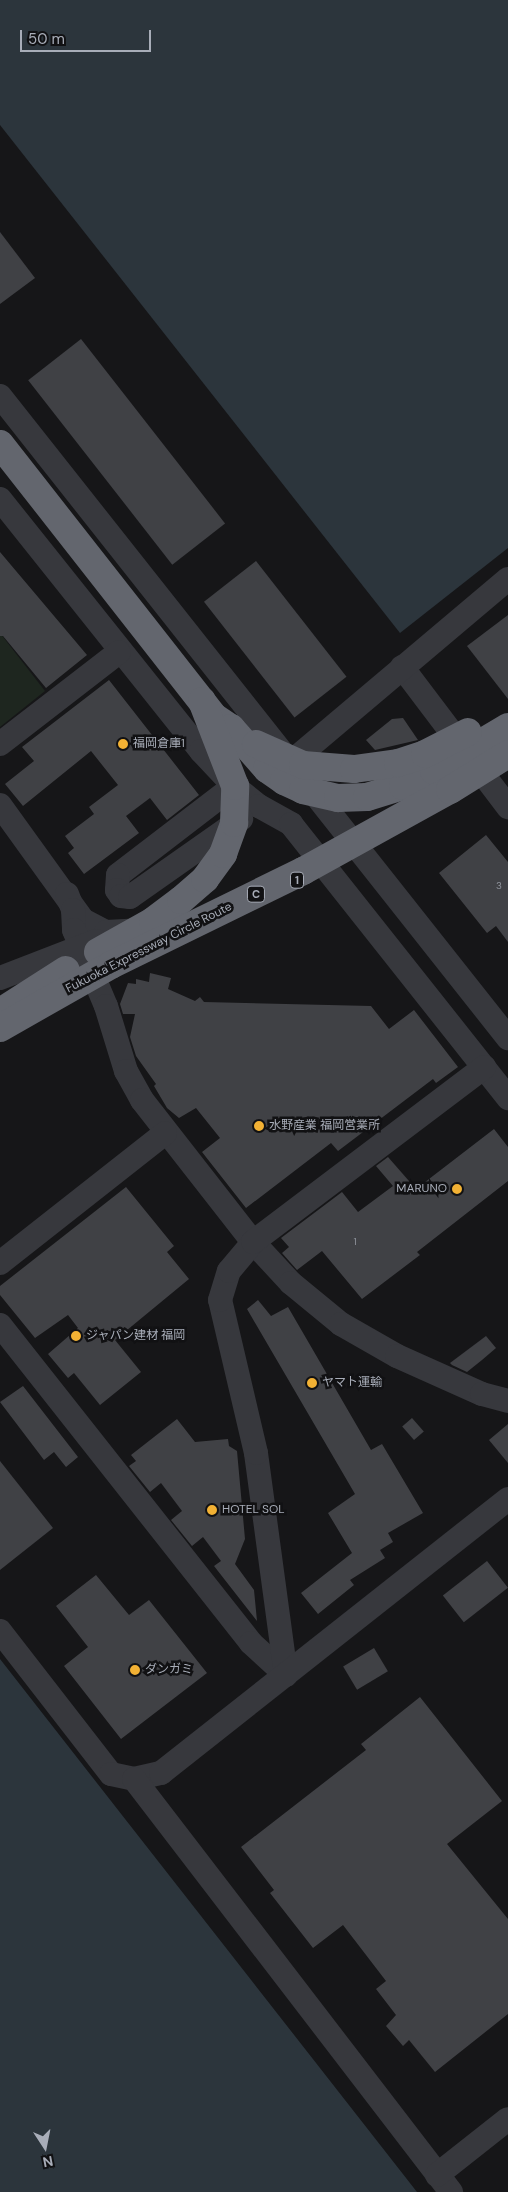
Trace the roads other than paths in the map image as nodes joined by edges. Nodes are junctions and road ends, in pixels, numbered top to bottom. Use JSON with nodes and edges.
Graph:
{"nodes":[{"id":1,"x":0,"y":396,"type":"edge"},
{"id":2,"x":0,"y":443,"type":"edge"},
{"id":3,"x":0,"y":499,"type":"edge"},
{"id":4,"x":508,"y":579,"type":"edge"},
{"id":5,"x":119,"y":652,"type":"junction"},
{"id":6,"x":402,"y":667,"type":"junction"},
{"id":7,"x":208,"y":709,"type":"junction"},
{"id":8,"x":508,"y":709,"type":"edge"},
{"id":9,"x":508,"y":727,"type":"edge"},
{"id":10,"x":0,"y":744,"type":"edge"},
{"id":11,"x":508,"y":754,"type":"edge"},
{"id":12,"x":508,"y":762,"type":"edge"},
{"id":13,"x":290,"y":763,"type":"junction"},
{"id":14,"x":508,"y":766,"type":"edge"},
{"id":15,"x":488,"y":781,"type":"junction"},
{"id":16,"x":234,"y":786,"type":"junction"},
{"id":17,"x":0,"y":805,"type":"edge"},
{"id":18,"x":259,"y":806,"type":"junction"},
{"id":19,"x":508,"y":807,"type":"edge"},
{"id":20,"x":353,"y":844,"type":"junction"},
{"id":21,"x":316,"y":858,"type":"junction"},
{"id":22,"x":67,"y":894,"type":"junction"},
{"id":23,"x":142,"y":930,"type":"junction"},
{"id":24,"x":80,"y":945,"type":"junction"},
{"id":25,"x":0,"y":978,"type":"edge"},
{"id":26,"x":0,"y":1028,"type":"edge"},
{"id":27,"x":0,"y":1035,"type":"edge"},
{"id":28,"x":508,"y":1038,"type":"edge"},
{"id":29,"x":484,"y":1067,"type":"junction"},
{"id":30,"x":508,"y":1098,"type":"edge"},
{"id":31,"x":165,"y":1132,"type":"junction"},
{"id":32,"x":253,"y":1242,"type":"junction"},
{"id":33,"x":0,"y":1263,"type":"edge"},
{"id":34,"x":0,"y":1324,"type":"edge"},
{"id":35,"x":508,"y":1401,"type":"edge"},
{"id":36,"x":508,"y":1498,"type":"edge"},
{"id":37,"x":0,"y":1630,"type":"edge"},
{"id":38,"x":286,"y":1675,"type":"junction"},
{"id":39,"x":134,"y":1779,"type":"junction"},
{"id":40,"x":508,"y":2119,"type":"edge"},
{"id":41,"x":444,"y":2184,"type":"edge"}],
"edges":[{"from":1,"to":13,"type":"street"},
{"from":2,"to":7,"type":"highway"},
{"from":3,"to":5,"type":"street"},
{"from":4,"to":6,"type":"street"},
{"from":5,"to":10,"type":"street"},
{"from":5,"to":16,"type":"street"},
{"from":6,"to":13,"type":"street"},
{"from":6,"to":15,"type":"street"},
{"from":7,"to":7,"type":"highway","bridge":true},
{"from":7,"to":8,"type":"highway","bridge":true},
{"from":7,"to":9,"type":"highway","bridge":true},
{"from":11,"to":26,"type":"highway","name":"Fukuoka Expressway Circle Route","number":"C","bridge":true},
{"from":12,"to":27,"type":"highway","name":"Fukuoka Expressway Circle Route","number":"1"},
{"from":13,"to":20,"type":"street"},
{"from":14,"to":15,"type":"street"},
{"from":15,"to":19,"type":"street"},
{"from":15,"to":20,"type":"street"},
{"from":16,"to":18,"type":"street"},
{"from":16,"to":18,"type":"street"},
{"from":17,"to":22,"type":"street"},
{"from":18,"to":21,"type":"street"},
{"from":20,"to":21,"type":"street"},
{"from":20,"to":28,"type":"street"},
{"from":21,"to":23,"type":"street"},
{"from":21,"to":29,"type":"street"},
{"from":22,"to":23,"type":"street"},
{"from":22,"to":24,"type":"street"},
{"from":23,"to":24,"type":"street"},
{"from":24,"to":25,"type":"street"},
{"from":24,"to":31,"type":"street"},
{"from":29,"to":30,"type":"street"},
{"from":29,"to":32,"type":"street"},
{"from":31,"to":32,"type":"street"},
{"from":31,"to":33,"type":"street"},
{"from":32,"to":35,"type":"street"},
{"from":32,"to":38,"type":"street"},
{"from":34,"to":38,"type":"street"},
{"from":36,"to":38,"type":"street"},
{"from":37,"to":39,"type":"street"},
{"from":38,"to":39,"type":"street"},
{"from":39,"to":41,"type":"street"},
{"from":40,"to":41,"type":"street"}]}
